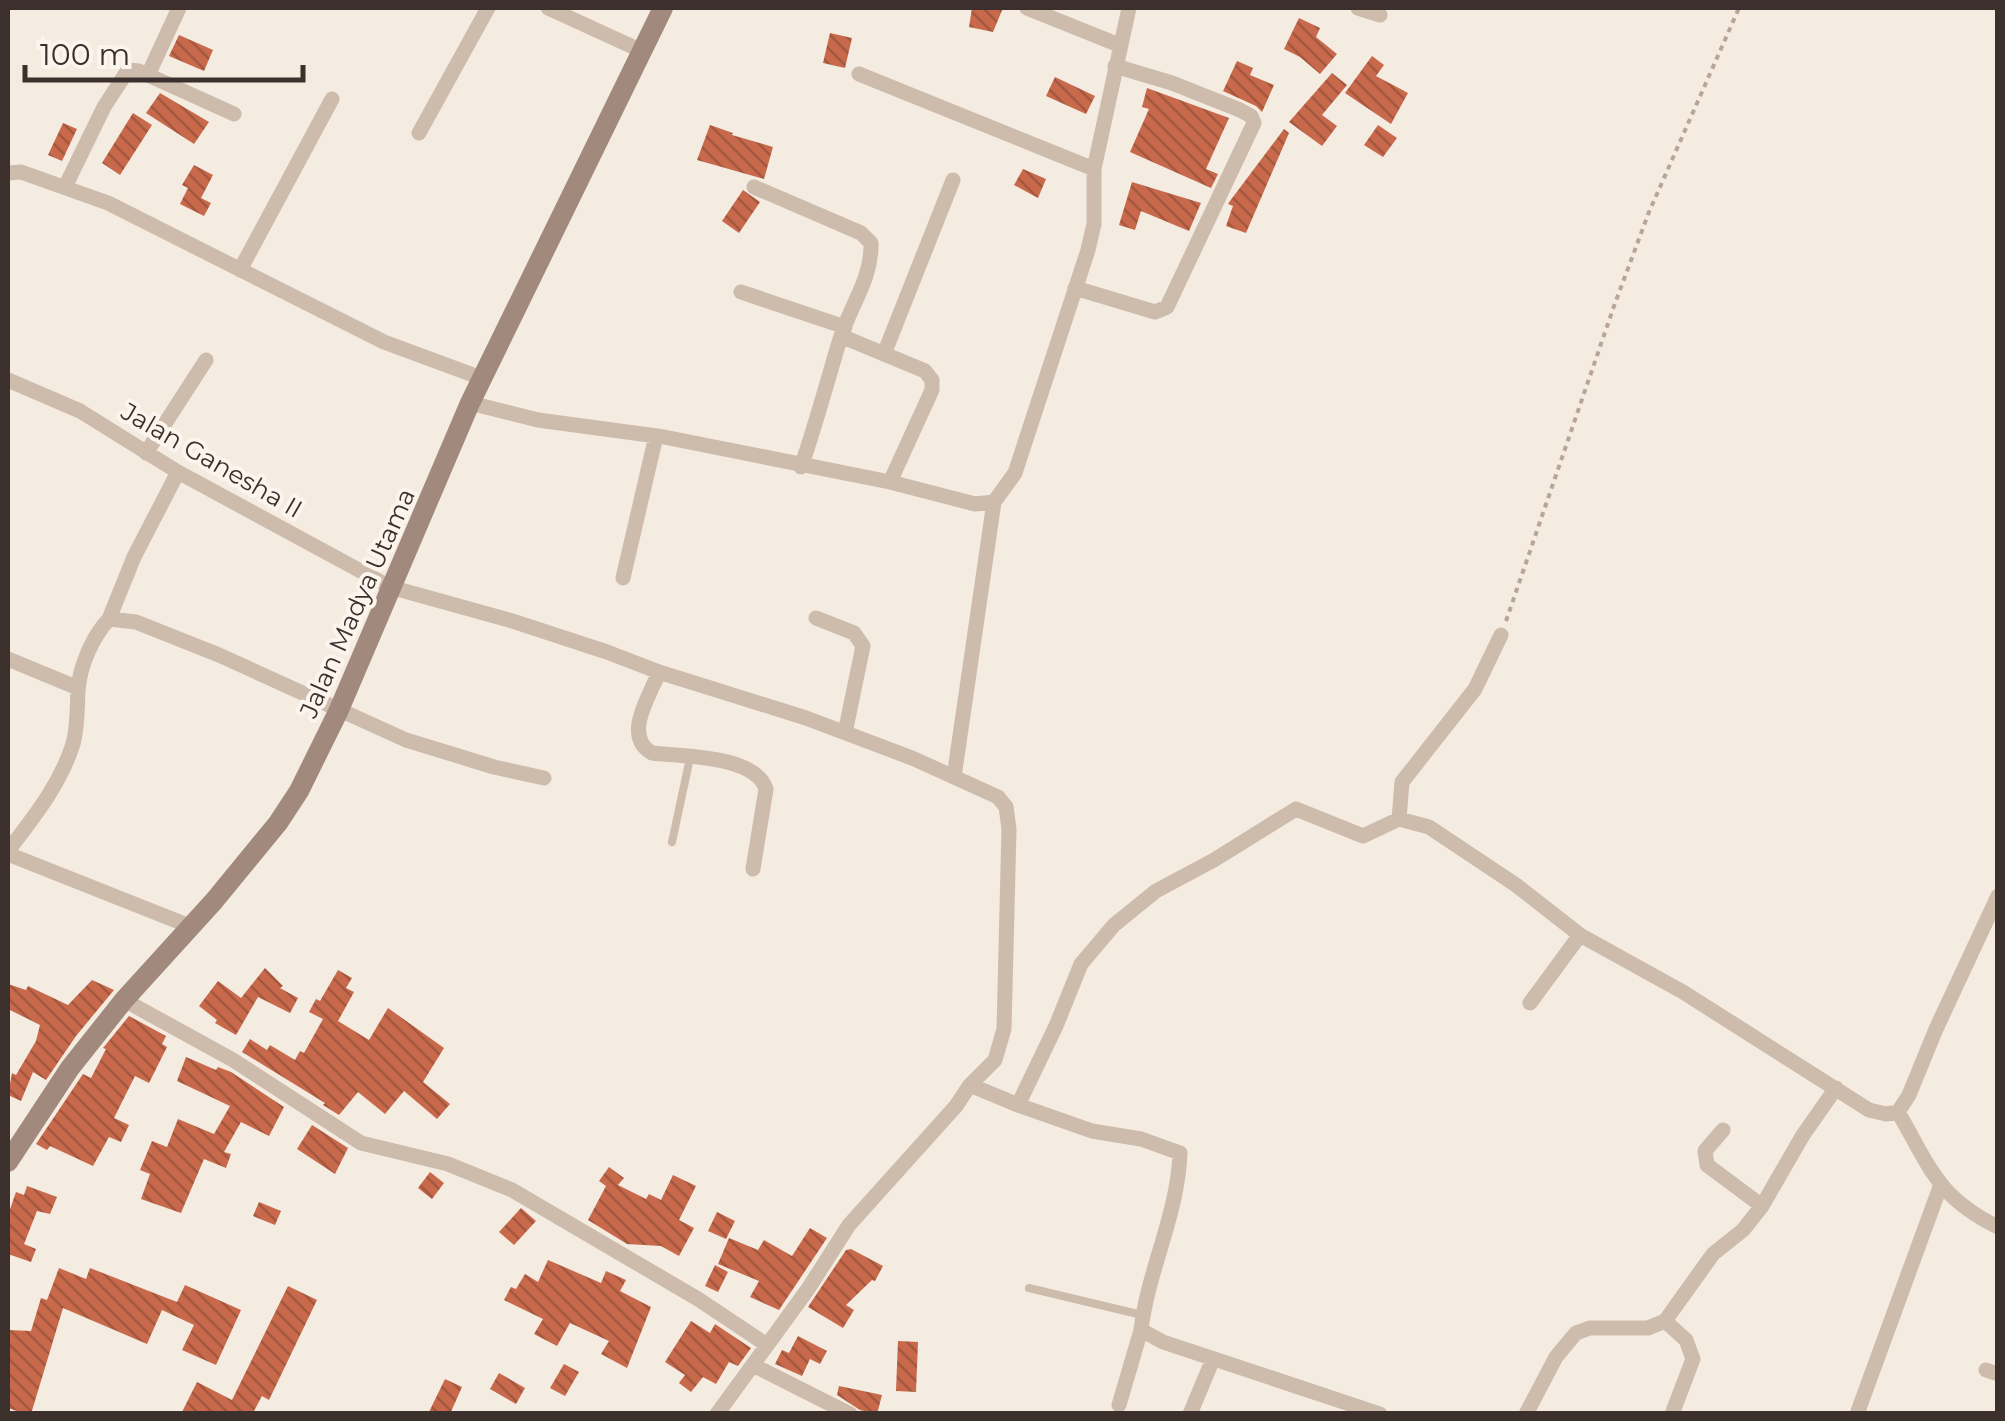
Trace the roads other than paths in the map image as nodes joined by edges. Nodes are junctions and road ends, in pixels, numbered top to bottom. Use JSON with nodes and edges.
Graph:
{"nodes":[{"id":1,"x":180,"y":8,"type":"edge"},
{"id":2,"x":488,"y":8,"type":"edge"},
{"id":3,"x":548,"y":8,"type":"edge"},
{"id":4,"x":664,"y":8,"type":"edge"},
{"id":5,"x":1028,"y":8,"type":"edge"},
{"id":6,"x":1129,"y":8,"type":"edge"},
{"id":7,"x":1358,"y":8,"type":"edge"},
{"id":8,"x":1380,"y":15,"type":"dead end"},
{"id":9,"x":1119,"y":45,"type":"junction"},
{"id":10,"x":642,"y":51,"type":"junction"},
{"id":11,"x":1115,"y":66,"type":"junction"},
{"id":12,"x":859,"y":74,"type":"dead end"},
{"id":13,"x":148,"y":76,"type":"junction"},
{"id":14,"x":332,"y":99,"type":"dead end"},
{"id":15,"x":234,"y":114,"type":"dead end"},
{"id":16,"x":419,"y":133,"type":"dead end"},
{"id":17,"x":1094,"y":169,"type":"junction"},
{"id":18,"x":8,"y":173,"type":"edge"},
{"id":19,"x":953,"y":180,"type":"dead end"},
{"id":20,"x":754,"y":186,"type":"dead end"},
{"id":21,"x":65,"y":187,"type":"junction"},
{"id":22,"x":240,"y":270,"type":"junction"},
{"id":23,"x":1075,"y":288,"type":"junction"},
{"id":24,"x":741,"y":292,"type":"dead end"},
{"id":25,"x":843,"y":331,"type":"junction"},
{"id":26,"x":884,"y":354,"type":"junction"},
{"id":27,"x":206,"y":360,"type":"dead end"},
{"id":28,"x":484,"y":379,"type":"junction"},
{"id":29,"x":8,"y":380,"type":"edge"},
{"id":30,"x":470,"y":403,"type":"junction"},
{"id":31,"x":656,"y":436,"type":"junction"},
{"id":32,"x":146,"y":452,"type":"junction"},
{"id":33,"x":801,"y":466,"type":"junction"},
{"id":34,"x":178,"y":472,"type":"junction"},
{"id":35,"x":890,"y":482,"type":"junction"},
{"id":36,"x":994,"y":502,"type":"junction"},
{"id":37,"x":624,"y":578,"type":"dead end"},
{"id":38,"x":390,"y":587,"type":"junction"},
{"id":39,"x":816,"y":618,"type":"dead end"},
{"id":40,"x":109,"y":619,"type":"junction"},
{"id":41,"x":1502,"y":635,"type":"road end"},
{"id":42,"x":8,"y":659,"type":"edge"},
{"id":43,"x":659,"y":672,"type":"junction"},
{"id":44,"x":78,"y":688,"type":"junction"},
{"id":45,"x":338,"y":712,"type":"junction"},
{"id":46,"x":845,"y":733,"type":"junction"},
{"id":47,"x":690,"y":758,"type":"junction"},
{"id":48,"x":954,"y":777,"type":"junction"},
{"id":49,"x":544,"y":778,"type":"dead end"},
{"id":50,"x":1399,"y":819,"type":"junction"},
{"id":51,"x":672,"y":842,"type":"dead end"},
{"id":52,"x":8,"y":853,"type":"edge"},
{"id":53,"x":753,"y":869,"type":"dead end"},
{"id":54,"x":1998,"y":896,"type":"edge"},
{"id":55,"x":192,"y":927,"type":"junction"},
{"id":56,"x":1580,"y":934,"type":"junction"},
{"id":57,"x":124,"y":1000,"type":"junction"},
{"id":58,"x":1530,"y":1002,"type":"dead end"},
{"id":59,"x":973,"y":1087,"type":"junction"},
{"id":60,"x":1836,"y":1088,"type":"junction"},
{"id":61,"x":1018,"y":1105,"type":"junction"},
{"id":62,"x":1898,"y":1112,"type":"junction"},
{"id":63,"x":1723,"y":1130,"type":"dead end"},
{"id":64,"x":14,"y":1137,"type":"edge"},
{"id":65,"x":8,"y":1162,"type":"edge"},
{"id":66,"x":1940,"y":1187,"type":"junction"},
{"id":67,"x":1762,"y":1206,"type":"junction"},
{"id":68,"x":1998,"y":1228,"type":"edge"},
{"id":69,"x":1029,"y":1288,"type":"dead end"},
{"id":70,"x":1665,"y":1321,"type":"junction"},
{"id":71,"x":1141,"y":1322,"type":"junction"},
{"id":72,"x":767,"y":1345,"type":"junction"},
{"id":73,"x":1213,"y":1359,"type":"junction"},
{"id":74,"x":752,"y":1365,"type":"junction"},
{"id":75,"x":1119,"y":1405,"type":"dead end"},
{"id":76,"x":718,"y":1414,"type":"edge"},
{"id":77,"x":850,"y":1414,"type":"edge"},
{"id":78,"x":1190,"y":1414,"type":"edge"},
{"id":79,"x":1380,"y":1414,"type":"edge"},
{"id":80,"x":1526,"y":1414,"type":"edge"},
{"id":81,"x":1672,"y":1414,"type":"edge"},
{"id":82,"x":1857,"y":1414,"type":"edge"}],
"edges":[{"from":1,"to":13,"type":"street"},
{"from":2,"to":16,"type":"street"},
{"from":3,"to":10,"type":"street"},
{"from":4,"to":10,"type":"street","name":"Jalan Madya Utama"},
{"from":5,"to":9,"type":"street"},
{"from":6,"to":9,"type":"street"},
{"from":7,"to":8,"type":"street"},
{"from":9,"to":11,"type":"street"},
{"from":10,"to":28,"type":"street","name":"Jalan Madya Utama"},
{"from":11,"to":17,"type":"street"},
{"from":11,"to":23,"type":"street"},
{"from":12,"to":17,"type":"street"},
{"from":13,"to":15,"type":"street"},
{"from":13,"to":21,"type":"street"},
{"from":14,"to":22,"type":"street"},
{"from":17,"to":23,"type":"street"},
{"from":18,"to":21,"type":"street"},
{"from":19,"to":26,"type":"street"},
{"from":20,"to":25,"type":"street"},
{"from":21,"to":22,"type":"street"},
{"from":22,"to":28,"type":"street"},
{"from":23,"to":36,"type":"street"},
{"from":24,"to":25,"type":"street"},
{"from":25,"to":26,"type":"street"},
{"from":25,"to":33,"type":"street"},
{"from":26,"to":35,"type":"street"},
{"from":27,"to":32,"type":"street"},
{"from":28,"to":30,"type":"street","name":"Jalan Madya Utama"},
{"from":29,"to":32,"type":"street","name":"Jalan Ganesha II"},
{"from":30,"to":31,"type":"street"},
{"from":30,"to":38,"type":"street","name":"Jalan Madya Utama"},
{"from":31,"to":33,"type":"street"},
{"from":31,"to":37,"type":"street"},
{"from":32,"to":34,"type":"street","name":"Jalan Ganesha II"},
{"from":33,"to":35,"type":"street"},
{"from":34,"to":38,"type":"street","name":"Jalan Ganesha II"},
{"from":34,"to":40,"type":"street"},
{"from":35,"to":36,"type":"street"},
{"from":36,"to":48,"type":"street"},
{"from":38,"to":43,"type":"street","name":"Jalan Ganesha II"},
{"from":38,"to":45,"type":"street","name":"Jalan Madya Utama"},
{"from":39,"to":46,"type":"street"},
{"from":40,"to":44,"type":"street"},
{"from":40,"to":45,"type":"street"},
{"from":41,"to":50,"type":"street"},
{"from":42,"to":44,"type":"street"},
{"from":43,"to":46,"type":"street","name":"Jalan Ganesha II"},
{"from":43,"to":47,"type":"street"},
{"from":44,"to":52,"type":"street"},
{"from":45,"to":49,"type":"street"},
{"from":45,"to":55,"type":"street","name":"Jalan Madya Utama"},
{"from":46,"to":48,"type":"street","name":"Jalan Ganesha II"},
{"from":47,"to":51,"type":"lane"},
{"from":47,"to":53,"type":"street"},
{"from":48,"to":59,"type":"street","name":"Jalan Ganesha II"},
{"from":50,"to":56,"type":"street"},
{"from":50,"to":61,"type":"street"},
{"from":52,"to":55,"type":"street"},
{"from":54,"to":62,"type":"street"},
{"from":55,"to":57,"type":"street","name":"Jalan Madya Utama"},
{"from":56,"to":58,"type":"street"},
{"from":56,"to":60,"type":"street"},
{"from":57,"to":64,"type":"street","name":"Jalan Madya Utama"},
{"from":57,"to":72,"type":"street"},
{"from":59,"to":61,"type":"street"},
{"from":59,"to":72,"type":"street"},
{"from":60,"to":62,"type":"street"},
{"from":60,"to":67,"type":"street"},
{"from":61,"to":71,"type":"street"},
{"from":62,"to":66,"type":"street"},
{"from":63,"to":67,"type":"street"},
{"from":64,"to":65,"type":"street","name":"Jalan Madya Utama"},
{"from":66,"to":68,"type":"street"},
{"from":66,"to":82,"type":"street"},
{"from":67,"to":70,"type":"street"},
{"from":69,"to":71,"type":"lane"},
{"from":70,"to":80,"type":"street"},
{"from":70,"to":81,"type":"street"},
{"from":71,"to":73,"type":"street"},
{"from":71,"to":75,"type":"street"},
{"from":72,"to":74,"type":"street"},
{"from":73,"to":78,"type":"street"},
{"from":73,"to":79,"type":"street"},
{"from":74,"to":76,"type":"street"},
{"from":74,"to":77,"type":"street"}]}
